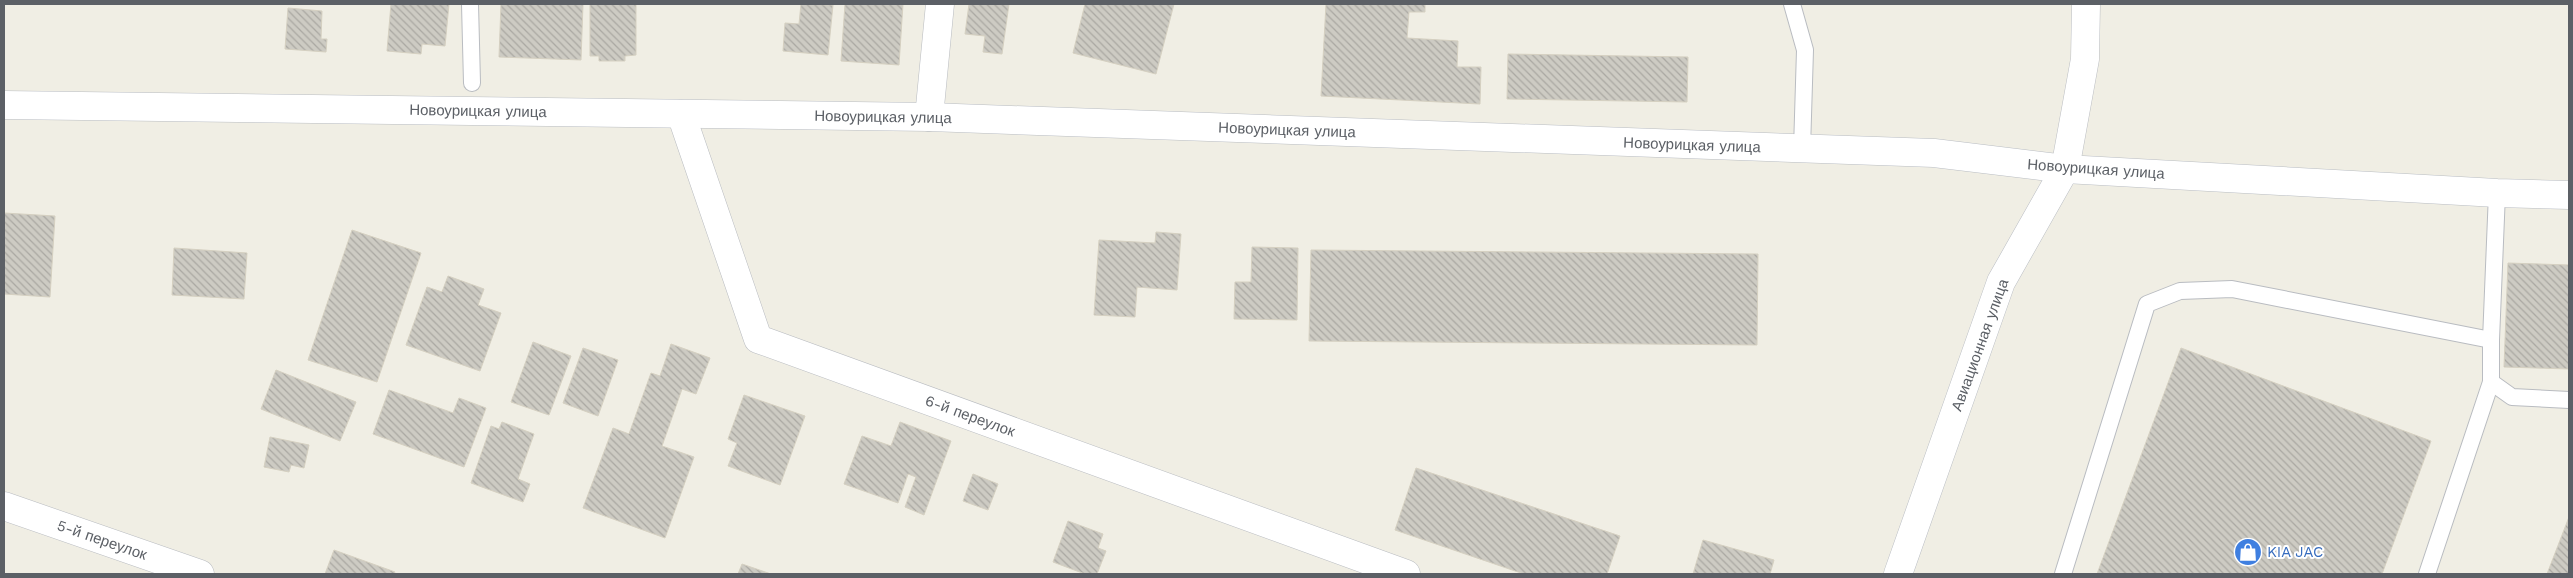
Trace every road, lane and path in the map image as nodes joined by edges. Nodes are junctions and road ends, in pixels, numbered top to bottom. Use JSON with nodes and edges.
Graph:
{"nodes":[{"id":1,"x":470,"y":4,"type":"edge"},
{"id":2,"x":940,"y":4,"type":"edge"},
{"id":3,"x":1792,"y":4,"type":"edge"},
{"id":4,"x":2086,"y":4,"type":"edge"},
{"id":5,"x":472,"y":83,"type":"dead end"},
{"id":6,"x":4,"y":105,"type":"edge"},
{"id":7,"x":682,"y":114,"type":"junction"},
{"id":8,"x":929,"y":117,"type":"junction"},
{"id":9,"x":1802,"y":149,"type":"junction"},
{"id":10,"x":2065,"y":169,"type":"junction"},
{"id":11,"x":2497,"y":193,"type":"junction"},
{"id":12,"x":2569,"y":195,"type":"edge"},
{"id":13,"x":2491,"y":340,"type":"junction"},
{"id":14,"x":2491,"y":382,"type":"junction"},
{"id":15,"x":2569,"y":400,"type":"edge"},
{"id":16,"x":4,"y":506,"type":"edge"},
{"id":17,"x":200,"y":574,"type":"edge"},
{"id":18,"x":1406,"y":574,"type":"edge"},
{"id":19,"x":1898,"y":574,"type":"edge"},
{"id":20,"x":2063,"y":574,"type":"edge"},
{"id":21,"x":2427,"y":574,"type":"edge"}],
"edges":[{"from":1,"to":5,"type":"lane"},
{"from":2,"to":8,"type":"street"},
{"from":3,"to":9,"type":"lane"},
{"from":4,"to":10,"type":"street","name":"Авиационная улица"},
{"from":6,"to":7,"type":"street","name":"Новоурицкая улица"},
{"from":7,"to":8,"type":"street","name":"Новоурицкая улица"},
{"from":7,"to":18,"type":"street","name":"6-й переулок"},
{"from":8,"to":9,"type":"street","name":"Новоурицкая улица"},
{"from":9,"to":10,"type":"street","name":"Новоурицкая улица"},
{"from":10,"to":11,"type":"street","name":"Новоурицкая улица"},
{"from":10,"to":19,"type":"street","name":"Авиационная улица"},
{"from":11,"to":12,"type":"street","name":"Новоурицкая улица"},
{"from":11,"to":13,"type":"lane"},
{"from":13,"to":14,"type":"lane"},
{"from":13,"to":20,"type":"lane"},
{"from":14,"to":15,"type":"lane"},
{"from":14,"to":21,"type":"lane"},
{"from":16,"to":17,"type":"street","name":"5-й переулок"}]}
